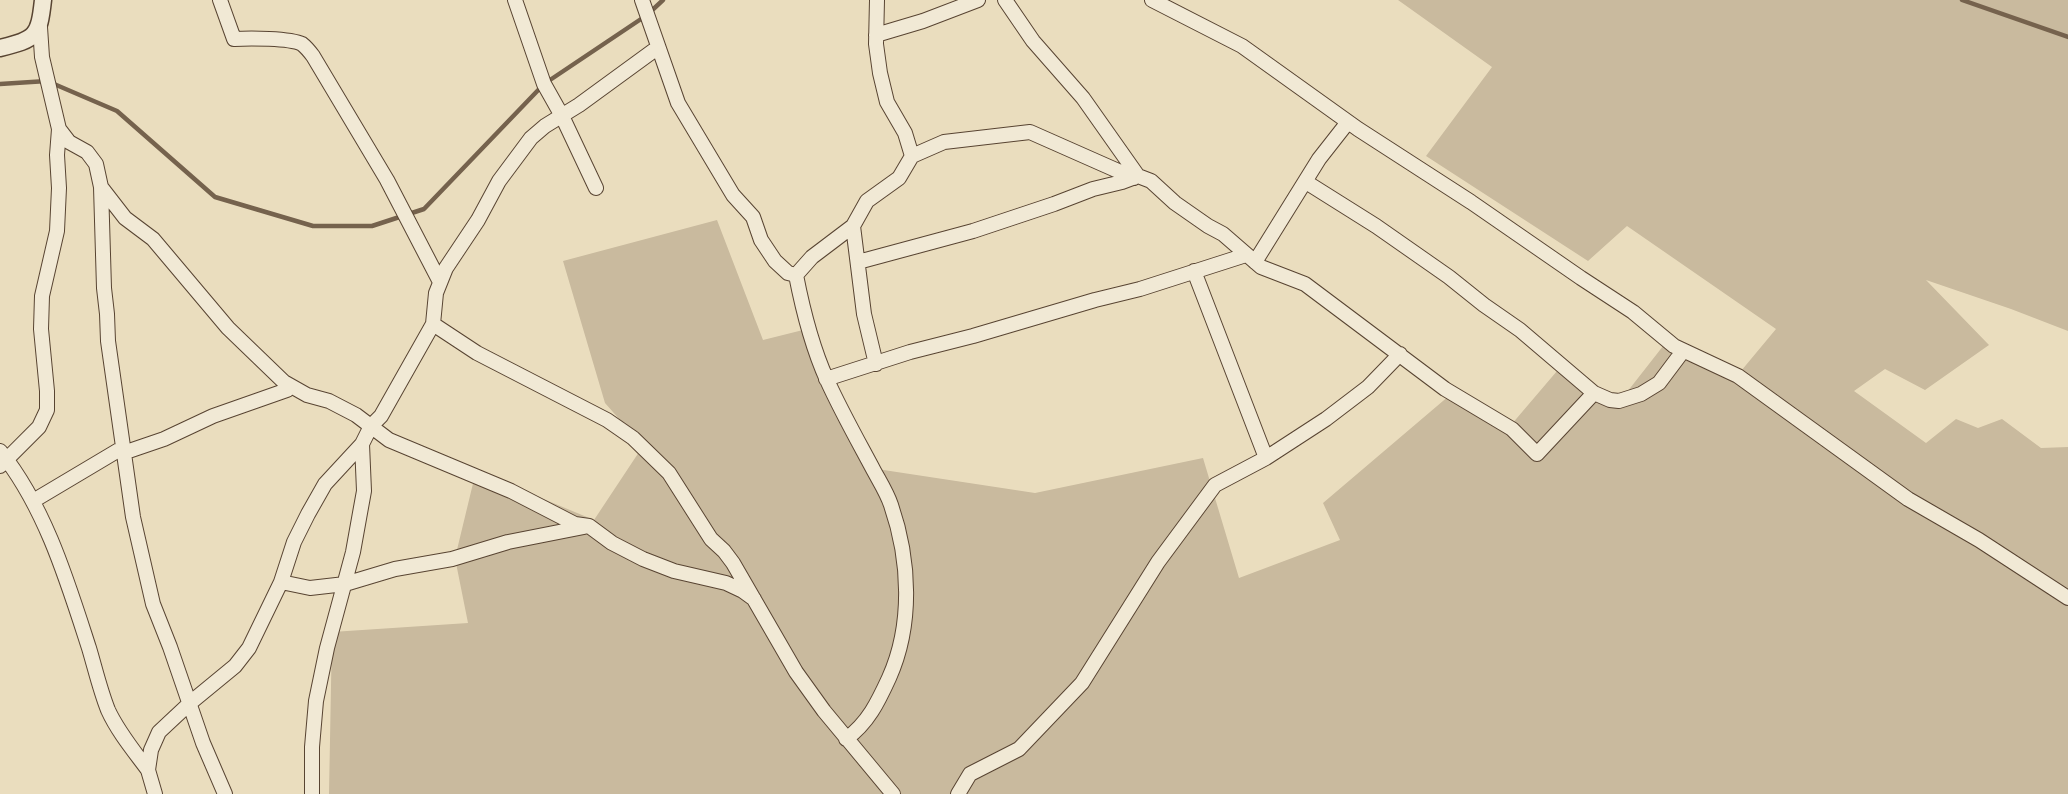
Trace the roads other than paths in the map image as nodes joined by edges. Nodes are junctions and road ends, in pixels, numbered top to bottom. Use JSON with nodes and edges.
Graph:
{"nodes":[{"id":1,"x":43,"y":0,"type":"edge"},
{"id":2,"x":220,"y":0,"type":"edge"},
{"id":3,"x":515,"y":0,"type":"edge"},
{"id":4,"x":642,"y":0,"type":"edge"},
{"id":5,"x":877,"y":0,"type":"edge"},
{"id":6,"x":978,"y":0,"type":"edge"},
{"id":7,"x":1005,"y":0,"type":"edge"},
{"id":8,"x":1152,"y":0,"type":"edge"},
{"id":9,"x":40,"y":27,"type":"junction"},
{"id":10,"x":876,"y":35,"type":"junction"},
{"id":11,"x":0,"y":48,"type":"edge"},
{"id":12,"x":659,"y":49,"type":"junction"},
{"id":13,"x":562,"y":116,"type":"junction"},
{"id":14,"x":1348,"y":122,"type":"junction"},
{"id":15,"x":59,"y":129,"type":"junction"},
{"id":16,"x":912,"y":156,"type":"junction"},
{"id":17,"x":1136,"y":177,"type":"junction"},
{"id":18,"x":1306,"y":182,"type":"junction"},
{"id":19,"x":101,"y":187,"type":"junction"},
{"id":20,"x":596,"y":188,"type":"dead end"},
{"id":21,"x":853,"y":226,"type":"junction"},
{"id":22,"x":1251,"y":259,"type":"junction"},
{"id":23,"x":858,"y":262,"type":"junction"},
{"id":24,"x":1194,"y":271,"type":"junction"},
{"id":25,"x":796,"y":276,"type":"junction"},
{"id":26,"x":440,"y":282,"type":"junction"},
{"id":27,"x":433,"y":324,"type":"junction"},
{"id":28,"x":1683,"y":351,"type":"junction"},
{"id":29,"x":1400,"y":354,"type":"junction"},
{"id":30,"x":876,"y":364,"type":"junction"},
{"id":31,"x":826,"y":379,"type":"junction"},
{"id":32,"x":291,"y":386,"type":"junction"},
{"id":33,"x":1594,"y":393,"type":"junction"},
{"id":34,"x":371,"y":426,"type":"junction"},
{"id":35,"x":362,"y":444,"type":"junction"},
{"id":36,"x":123,"y":452,"type":"junction"},
{"id":37,"x":1266,"y":458,"type":"junction"},
{"id":38,"x":2,"y":459,"type":"edge"},
{"id":39,"x":33,"y":500,"type":"junction"},
{"id":40,"x":589,"y":526,"type":"junction"},
{"id":41,"x":281,"y":582,"type":"junction"},
{"id":42,"x":345,"y":584,"type":"junction"},
{"id":43,"x":2068,"y":598,"type":"edge"},
{"id":44,"x":754,"y":599,"type":"junction"},
{"id":45,"x":190,"y":703,"type":"junction"},
{"id":46,"x":846,"y":739,"type":"junction"},
{"id":47,"x":148,"y":770,"type":"junction"},
{"id":48,"x":155,"y":794,"type":"edge"},
{"id":49,"x":226,"y":794,"type":"edge"},
{"id":50,"x":312,"y":794,"type":"edge"},
{"id":51,"x":893,"y":794,"type":"edge"},
{"id":52,"x":958,"y":794,"type":"edge"}],
"edges":[{"from":1,"to":9,"type":"street"},
{"from":2,"to":26,"type":"street"},
{"from":3,"to":13,"type":"street"},
{"from":4,"to":12,"type":"street"},
{"from":5,"to":10,"type":"street"},
{"from":6,"to":10,"type":"street"},
{"from":7,"to":17,"type":"street"},
{"from":8,"to":14,"type":"street"},
{"from":9,"to":11,"type":"street"},
{"from":9,"to":15,"type":"street"},
{"from":10,"to":16,"type":"street"},
{"from":12,"to":13,"type":"street"},
{"from":12,"to":25,"type":"street"},
{"from":13,"to":20,"type":"street"},
{"from":13,"to":26,"type":"street"},
{"from":14,"to":18,"type":"street"},
{"from":14,"to":28,"type":"street"},
{"from":15,"to":19,"type":"street"},
{"from":15,"to":38,"type":"street"},
{"from":16,"to":17,"type":"street"},
{"from":16,"to":21,"type":"street"},
{"from":17,"to":22,"type":"street"},
{"from":17,"to":23,"type":"street"},
{"from":18,"to":22,"type":"street"},
{"from":18,"to":33,"type":"street"},
{"from":19,"to":32,"type":"street"},
{"from":19,"to":36,"type":"street"},
{"from":21,"to":23,"type":"street"},
{"from":21,"to":25,"type":"street"},
{"from":22,"to":24,"type":"street"},
{"from":22,"to":29,"type":"street"},
{"from":23,"to":30,"type":"street"},
{"from":24,"to":30,"type":"street"},
{"from":24,"to":37,"type":"street"},
{"from":25,"to":31,"type":"street"},
{"from":26,"to":27,"type":"street"},
{"from":27,"to":34,"type":"street"},
{"from":27,"to":44,"type":"street"},
{"from":28,"to":33,"type":"street"},
{"from":28,"to":43,"type":"street"},
{"from":29,"to":33,"type":"street"},
{"from":29,"to":37,"type":"street"},
{"from":30,"to":31,"type":"street"},
{"from":31,"to":46,"type":"street"},
{"from":32,"to":34,"type":"street"},
{"from":32,"to":36,"type":"street"},
{"from":34,"to":35,"type":"street"},
{"from":34,"to":40,"type":"street"},
{"from":35,"to":41,"type":"street"},
{"from":35,"to":42,"type":"street"},
{"from":36,"to":39,"type":"street"},
{"from":36,"to":45,"type":"street"},
{"from":37,"to":52,"type":"street"},
{"from":38,"to":39,"type":"street"},
{"from":39,"to":47,"type":"street"},
{"from":40,"to":42,"type":"street"},
{"from":40,"to":44,"type":"street"},
{"from":41,"to":42,"type":"street"},
{"from":41,"to":45,"type":"street"},
{"from":42,"to":50,"type":"street"},
{"from":44,"to":46,"type":"street"},
{"from":45,"to":47,"type":"street"},
{"from":45,"to":49,"type":"street"},
{"from":46,"to":51,"type":"street"},
{"from":47,"to":48,"type":"street"}]}
